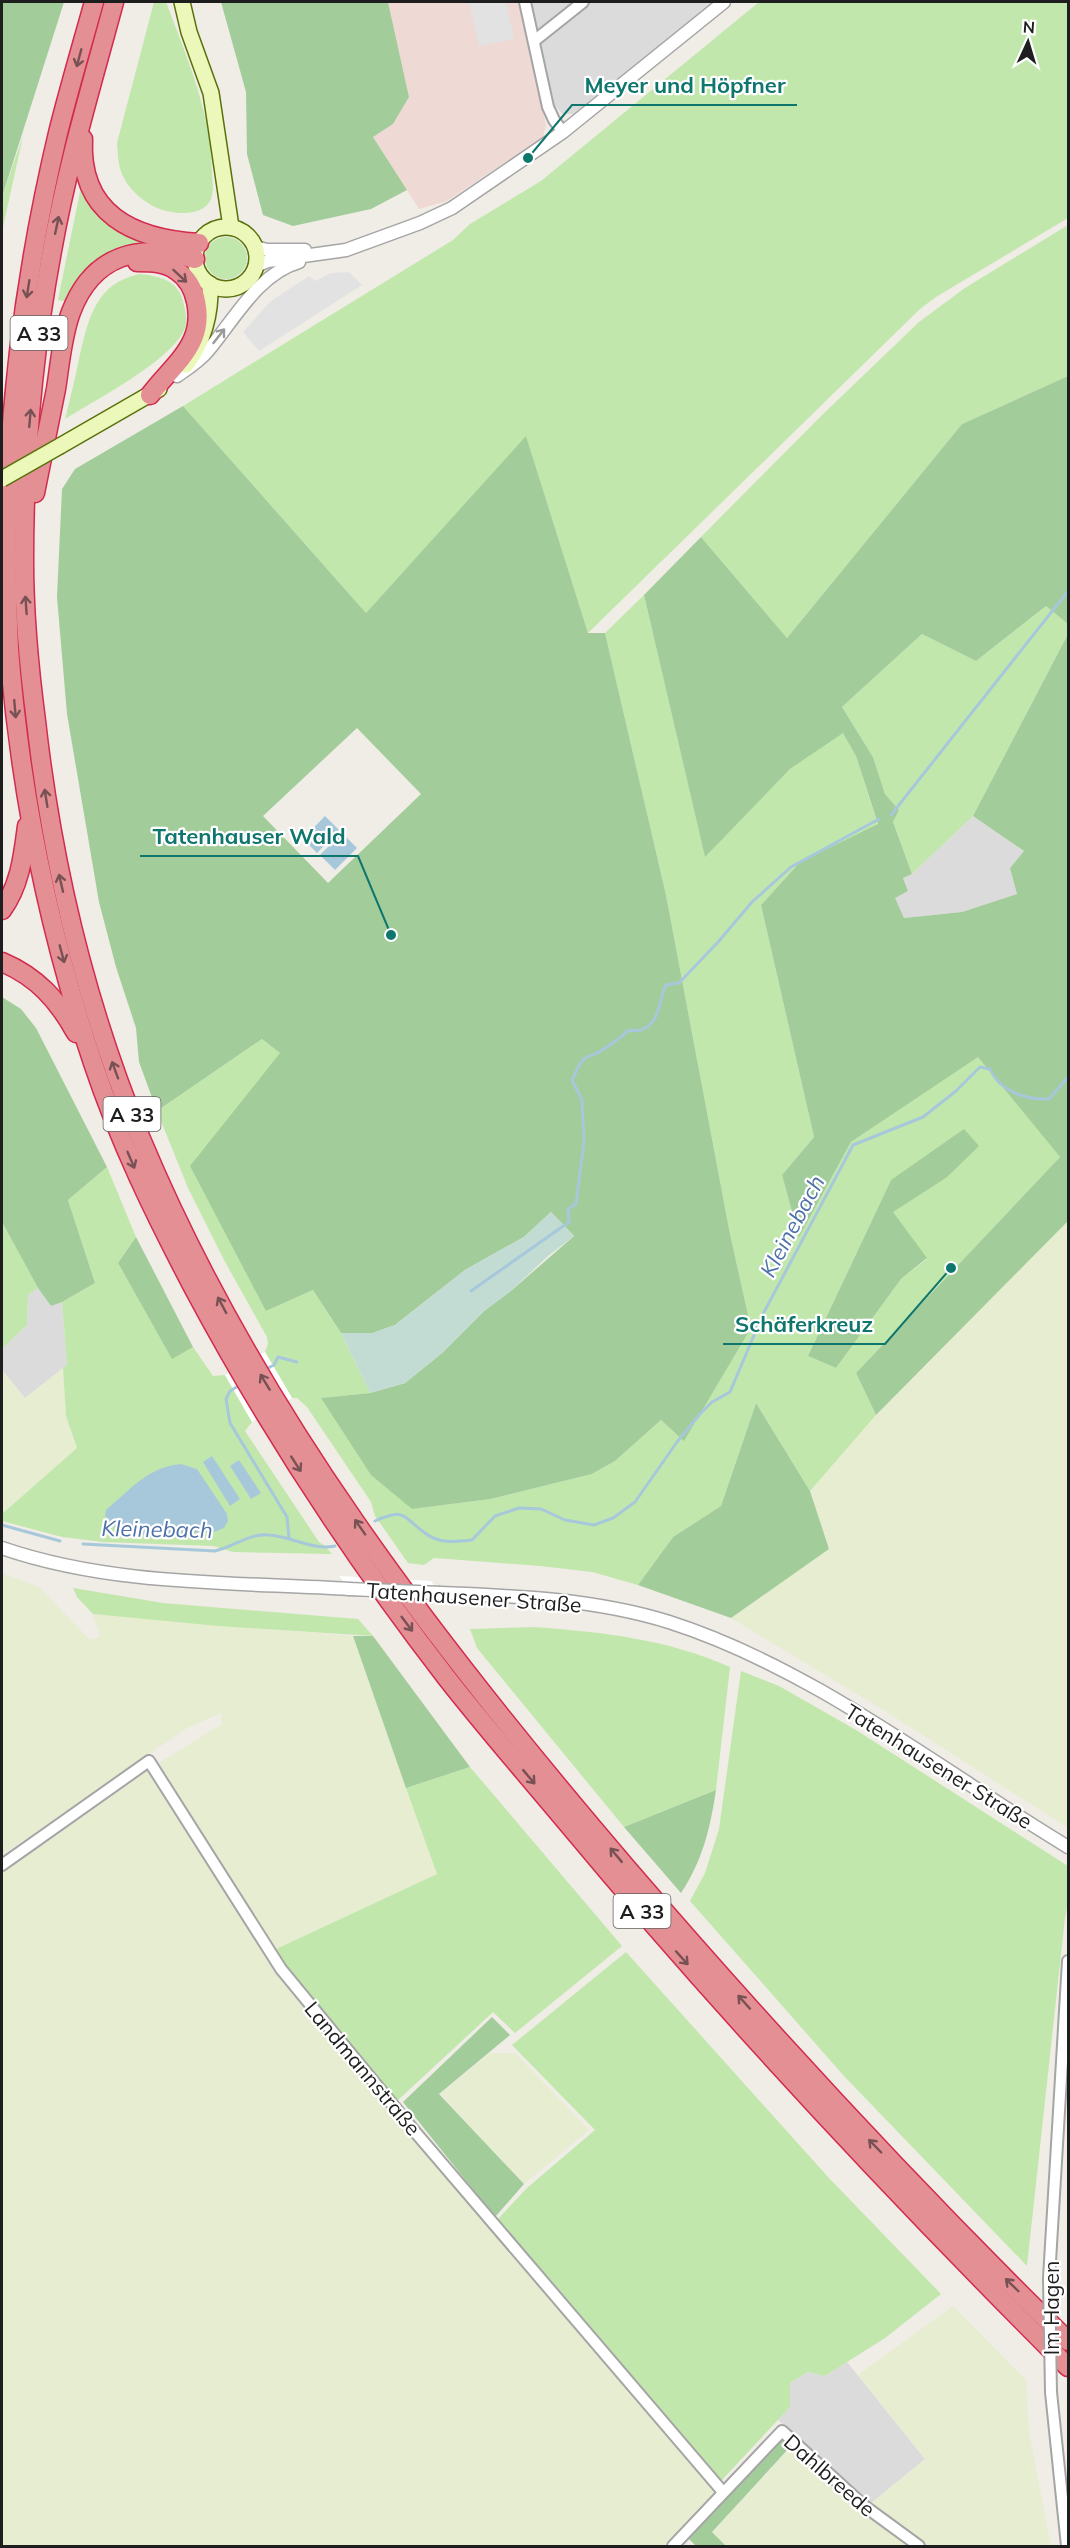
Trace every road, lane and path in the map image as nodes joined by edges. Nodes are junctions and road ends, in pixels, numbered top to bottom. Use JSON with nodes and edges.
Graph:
{"nodes":[{"id":1,"x":94,"y":2,"type":"edge"},
{"id":2,"x":114,"y":2,"type":"edge"},
{"id":3,"x":182,"y":2,"type":"edge"},
{"id":4,"x":525,"y":2,"type":"edge"},
{"id":5,"x":583,"y":2,"type":"edge"},
{"id":6,"x":724,"y":2,"type":"edge"},
{"id":7,"x":534,"y":41,"type":"junction"},
{"id":8,"x":85,"y":111,"type":"junction"},
{"id":9,"x":563,"y":132,"type":"junction"},
{"id":10,"x":224,"y":228,"type":"junction"},
{"id":11,"x":383,"y":237,"type":"junction"},
{"id":12,"x":255,"y":247,"type":"junction"},
{"id":13,"x":346,"y":250,"type":"junction"},
{"id":14,"x":197,"y":251,"type":"junction"},
{"id":15,"x":256,"y":266,"type":"junction"},
{"id":16,"x":89,"y":283,"type":"junction"},
{"id":17,"x":210,"y":284,"type":"junction"},
{"id":18,"x":227,"y":289,"type":"junction"},
{"id":19,"x":203,"y":337,"type":"junction"},
{"id":20,"x":177,"y":376,"type":"junction"},
{"id":21,"x":150,"y":395,"type":"junction"},
{"id":22,"x":2,"y":479,"type":"edge"},
{"id":23,"x":24,"y":560,"type":"junction"},
{"id":24,"x":29,"y":816,"type":"junction"},
{"id":25,"x":2,"y":910,"type":"edge"},
{"id":26,"x":2,"y":962,"type":"edge"},
{"id":27,"x":94,"y":1067,"type":"junction"},
{"id":28,"x":243,"y":1361,"type":"junction"},
{"id":29,"x":272,"y":1411,"type":"junction"},
{"id":30,"x":2,"y":1548,"type":"edge"},
{"id":31,"x":1068,"y":1847,"type":"edge"},
{"id":32,"x":2,"y":1865,"type":"edge"},
{"id":33,"x":1068,"y":1961,"type":"edge"},
{"id":34,"x":1068,"y":2341,"type":"edge"},
{"id":35,"x":1068,"y":2367,"type":"edge"},
{"id":36,"x":723,"y":2492,"type":"junction"},
{"id":37,"x":673,"y":2547,"type":"edge"},
{"id":38,"x":919,"y":2547,"type":"edge"},
{"id":39,"x":1067,"y":2547,"type":"edge"}],
"edges":[{"from":1,"to":24,"type":"highway","number":"A 33","one_way":true},
{"from":2,"to":8,"type":"highway","number":"A 33"},
{"from":3,"to":10,"type":"main road"},
{"from":4,"to":7,"type":"street"},
{"from":5,"to":7,"type":"street"},
{"from":6,"to":9,"type":"street"},
{"from":7,"to":9,"type":"street"},
{"from":8,"to":14,"type":"highway"},
{"from":23,"to":8,"type":"highway","number":"A 33","one_way":true},
{"from":9,"to":11,"type":"street"},
{"from":10,"to":12,"type":"main road"},
{"from":10,"to":14,"type":"main road"},
{"from":11,"to":12,"type":"street"},
{"from":11,"to":13,"type":"street"},
{"from":12,"to":15,"type":"main road"},
{"from":13,"to":15,"type":"street"},
{"from":20,"to":13,"type":"street","one_way":true},
{"from":14,"to":16,"type":"highway"},
{"from":14,"to":17,"type":"main road"},
{"from":15,"to":18,"type":"main road"},
{"from":16,"to":21,"type":"highway","one_way":true},
{"from":16,"to":23,"type":"highway"},
{"from":17,"to":18,"type":"main road"},
{"from":17,"to":19,"type":"main road"},
{"from":18,"to":19,"type":"main road"},
{"from":19,"to":20,"type":"main road"},
{"from":20,"to":21,"type":"main road"},
{"from":21,"to":22,"type":"main road","bridge":true},
{"from":28,"to":23,"type":"highway","number":"A 33","one_way":true},
{"from":24,"to":25,"type":"highway"},
{"from":24,"to":27,"type":"highway","number":"A 33","one_way":true},
{"from":26,"to":27,"type":"highway"},
{"from":27,"to":28,"type":"highway","number":"A 33","one_way":true},
{"from":28,"to":29,"type":"highway","number":"A 33"},
{"from":34,"to":29,"type":"highway","number":"A 33","one_way":true},
{"from":29,"to":35,"type":"highway","number":"A 33","one_way":true},
{"from":30,"to":31,"type":"street","name":"Tatenhausener Straße","bridge":true},
{"from":32,"to":36,"type":"street","name":"Landmannstraße"},
{"from":33,"to":39,"type":"street","name":"Im Hagen","bridge":true},
{"from":36,"to":37,"type":"street","name":"Dahlbreede"},
{"from":36,"to":38,"type":"street","name":"Dahlbreede"}]}
